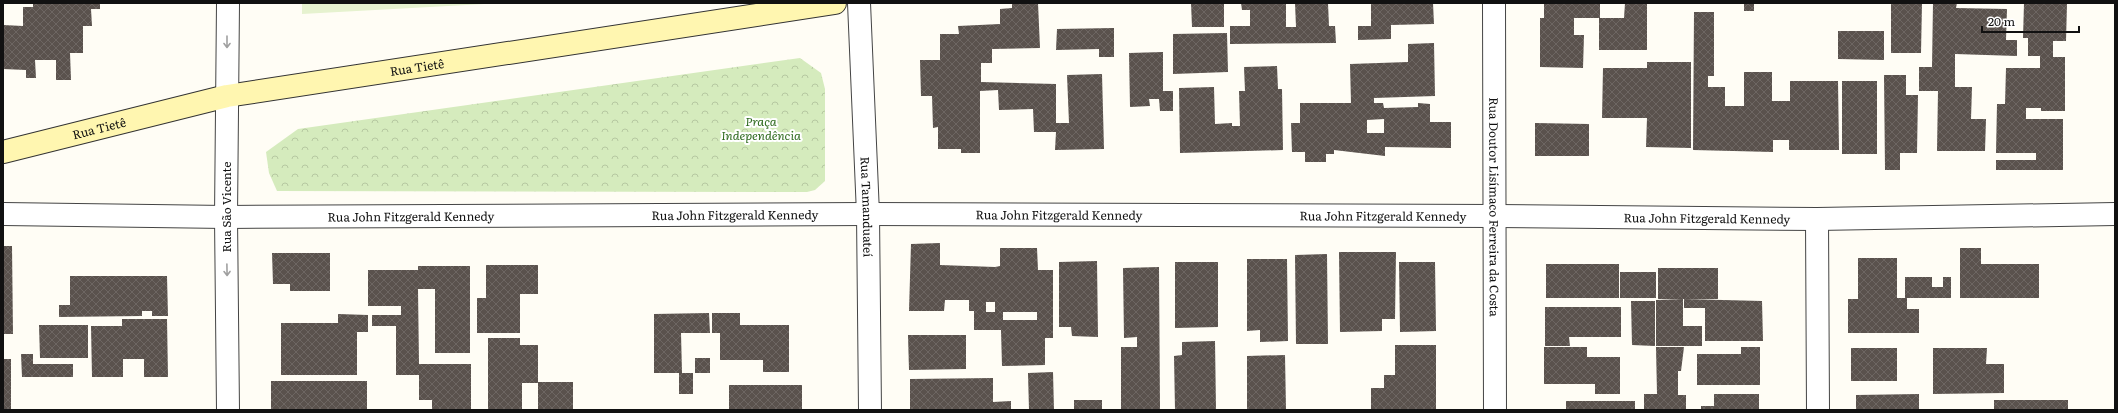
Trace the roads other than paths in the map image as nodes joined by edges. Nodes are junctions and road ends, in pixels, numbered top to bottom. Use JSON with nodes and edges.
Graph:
{"nodes":[{"id":1,"x":228,"y":3,"type":"edge"},
{"id":2,"x":835,"y":3,"type":"edge"},
{"id":3,"x":859,"y":3,"type":"edge"},
{"id":4,"x":1494,"y":3,"type":"edge"},
{"id":5,"x":227,"y":96,"type":"junction"},
{"id":6,"x":3,"y":152,"type":"edge"},
{"id":7,"x":3,"y":214,"type":"edge"},
{"id":8,"x":868,"y":214,"type":"junction"},
{"id":9,"x":2115,"y":214,"type":"edge"},
{"id":10,"x":1496,"y":216,"type":"junction"},
{"id":11,"x":226,"y":217,"type":"junction"},
{"id":12,"x":1817,"y":219,"type":"junction"},
{"id":13,"x":228,"y":410,"type":"edge"},
{"id":14,"x":870,"y":410,"type":"edge"},
{"id":15,"x":1495,"y":410,"type":"edge"},
{"id":16,"x":1818,"y":410,"type":"edge"}],
"edges":[{"from":1,"to":5,"type":"street","name":"Rua São Vicente","one_way":true},
{"from":2,"to":5,"type":"street","name":"Rua Tietê"},
{"from":3,"to":8,"type":"street","name":"Rua Tamanduateí"},
{"from":4,"to":10,"type":"street","name":"Rua Doutor Lisímaco Ferreira da Costa"},
{"from":5,"to":6,"type":"street","name":"Rua Tietê"},
{"from":5,"to":11,"type":"street","name":"Rua São Vicente"},
{"from":7,"to":11,"type":"street","name":"Rua John Fitzgerald Kennedy"},
{"from":8,"to":10,"type":"street","name":"Rua John Fitzgerald Kennedy"},
{"from":8,"to":11,"type":"street","name":"Rua John Fitzgerald Kennedy"},
{"from":8,"to":14,"type":"street","name":"Rua Tamanduateí"},
{"from":9,"to":12,"type":"street","name":"Rua John Fitzgerald Kennedy"},
{"from":10,"to":12,"type":"street","name":"Rua John Fitzgerald Kennedy"},
{"from":10,"to":15,"type":"street","name":"Rua Doutor Lisímaco Ferreira da Costa"},
{"from":11,"to":13,"type":"street","name":"Rua São Vicente","one_way":true},
{"from":12,"to":16,"type":"street"}]}
